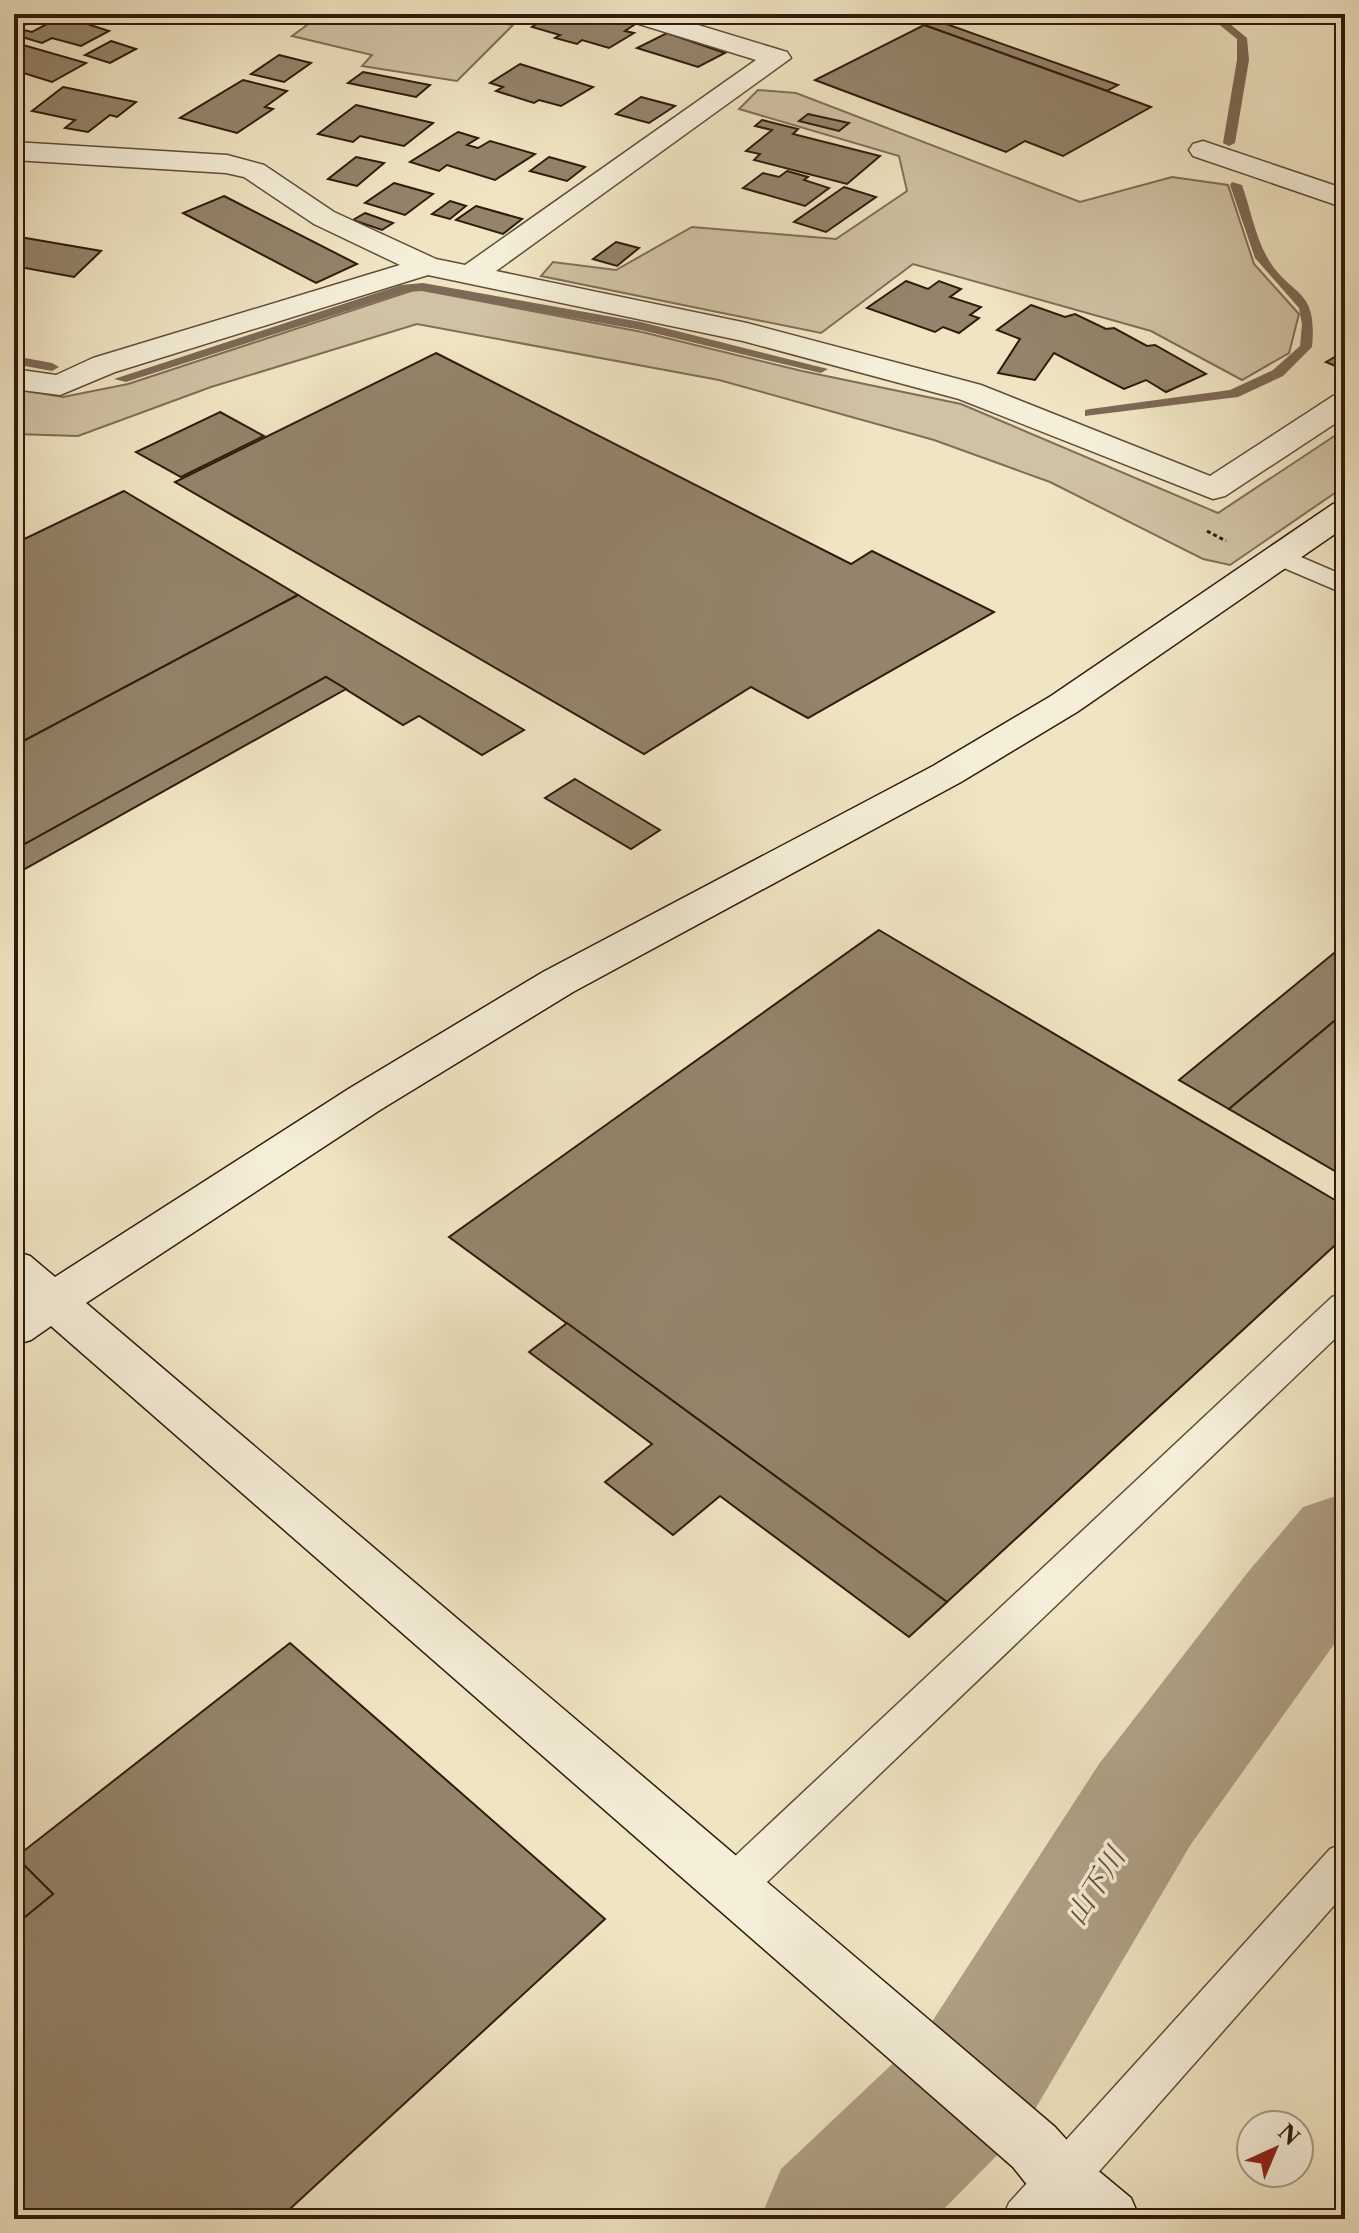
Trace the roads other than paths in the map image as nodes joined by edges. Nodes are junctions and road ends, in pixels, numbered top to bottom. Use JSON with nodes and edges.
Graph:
{"nodes":[{"id":1,"x":27,"y":14,"type":"edge"},
{"id":2,"x":635,"y":14,"type":"edge"},
{"id":3,"x":14,"y":20,"type":"edge"},
{"id":4,"x":1203,"y":150,"type":"dead end"},
{"id":5,"x":14,"y":151,"type":"edge"},
{"id":6,"x":1345,"y":199,"type":"edge"},
{"id":7,"x":427,"y":266,"type":"junction"},
{"id":8,"x":471,"y":274,"type":"junction"},
{"id":9,"x":14,"y":379,"type":"edge"},
{"id":10,"x":1345,"y":403,"type":"edge"},
{"id":11,"x":1345,"y":511,"type":"edge"},
{"id":12,"x":1280,"y":556,"type":"junction"},
{"id":13,"x":1345,"y":586,"type":"edge"},
{"id":14,"x":14,"y":1268,"type":"edge"},
{"id":15,"x":1345,"y":1307,"type":"edge"},
{"id":16,"x":34,"y":1314,"type":"edge"},
{"id":17,"x":1345,"y":1862,"type":"edge"},
{"id":18,"x":748,"y":1902,"type":"junction"},
{"id":19,"x":1041,"y":2182,"type":"edge"},
{"id":20,"x":1109,"y":2219,"type":"edge"}],
"edges":[{"from":1,"to":3,"type":"street"},
{"from":2,"to":8,"type":"street"},
{"from":4,"to":6,"type":"street"},
{"from":5,"to":7,"type":"street"},
{"from":7,"to":8,"type":"street"},
{"from":7,"to":9,"type":"street"},
{"from":8,"to":10,"type":"street"},
{"from":11,"to":12,"type":"street"},
{"from":12,"to":13,"type":"lane"},
{"from":12,"to":16,"type":"street"},
{"from":14,"to":16,"type":"street"},
{"from":15,"to":18,"type":"lane"},
{"from":16,"to":18,"type":"street"},
{"from":17,"to":19,"type":"lane"},
{"from":18,"to":19,"type":"street"},
{"from":19,"to":20,"type":"street"}]}
